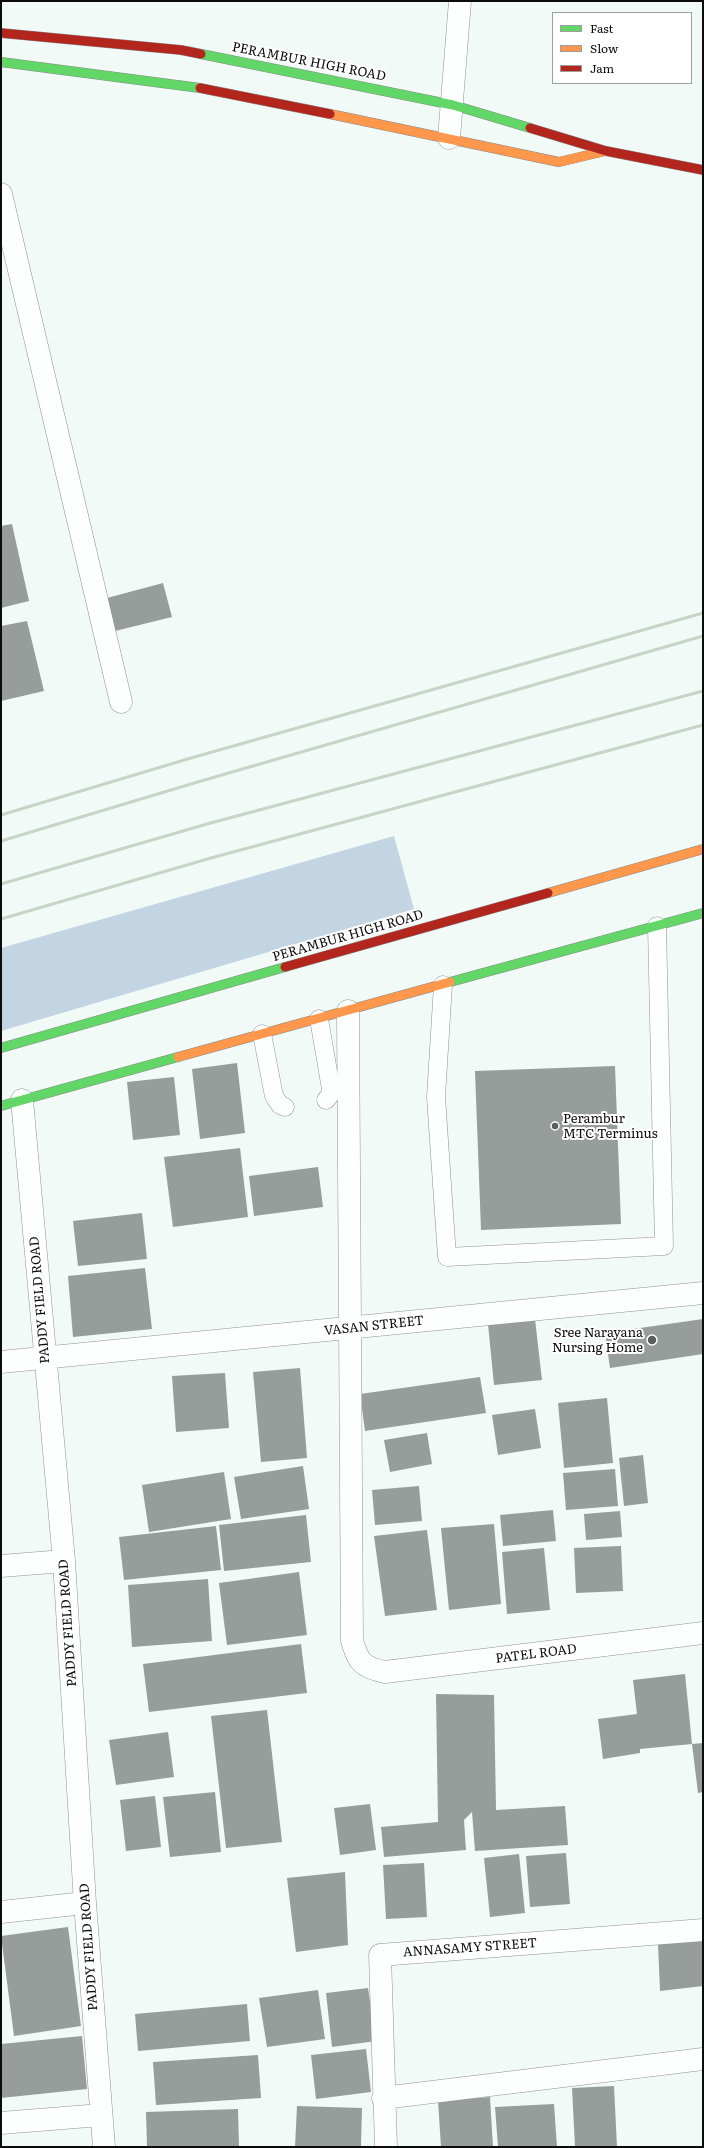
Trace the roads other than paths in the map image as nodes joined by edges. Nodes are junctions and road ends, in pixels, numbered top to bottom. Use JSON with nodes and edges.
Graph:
{"nodes":[{"id":1,"x":460,"y":1,"type":"edge"},
{"id":2,"x":1,"y":33,"type":"edge"},
{"id":3,"x":1,"y":62,"type":"edge"},
{"id":4,"x":453,"y":105,"type":"junction"},
{"id":5,"x":449,"y":138,"type":"junction"},
{"id":6,"x":606,"y":151,"type":"junction"},
{"id":7,"x":703,"y":170,"type":"edge"},
{"id":8,"x":1,"y":194,"type":"edge"},
{"id":9,"x":121,"y":702,"type":"dead end"},
{"id":10,"x":703,"y":849,"type":"edge"},
{"id":11,"x":703,"y":913,"type":"edge"},
{"id":12,"x":657,"y":926,"type":"junction"},
{"id":13,"x":443,"y":984,"type":"junction"},
{"id":14,"x":348,"y":1011,"type":"junction"},
{"id":15,"x":318,"y":1019,"type":"junction"},
{"id":16,"x":262,"y":1034,"type":"junction"},
{"id":17,"x":1,"y":1048,"type":"edge"},
{"id":18,"x":22,"y":1100,"type":"junction"},
{"id":19,"x":326,"y":1100,"type":"dead end"},
{"id":20,"x":1,"y":1106,"type":"edge"},
{"id":21,"x":285,"y":1107,"type":"dead end"},
{"id":22,"x":703,"y":1293,"type":"edge"},
{"id":23,"x":349,"y":1329,"type":"junction"},
{"id":24,"x":45,"y":1358,"type":"junction"},
{"id":25,"x":1,"y":1362,"type":"edge"},
{"id":26,"x":64,"y":1561,"type":"junction"},
{"id":27,"x":1,"y":1566,"type":"edge"},
{"id":28,"x":703,"y":1633,"type":"edge"},
{"id":29,"x":86,"y":1903,"type":"junction"},
{"id":30,"x":1,"y":1912,"type":"edge"},
{"id":31,"x":703,"y":1930,"type":"edge"},
{"id":32,"x":703,"y":2059,"type":"edge"},
{"id":33,"x":383,"y":2098,"type":"junction"},
{"id":34,"x":101,"y":2115,"type":"junction"},
{"id":35,"x":1,"y":2122,"type":"edge"},
{"id":36,"x":104,"y":2147,"type":"edge"},
{"id":37,"x":386,"y":2147,"type":"edge"}],
"edges":[{"from":1,"to":4,"type":"street"},
{"from":2,"to":4,"type":"main road","name":"PERAMBUR HIGH ROAD"},
{"from":3,"to":5,"type":"main road","name":"PERAMBUR HIGH ROAD"},
{"from":4,"to":5,"type":"street"},
{"from":4,"to":6,"type":"main road","name":"PERAMBUR HIGH ROAD"},
{"from":5,"to":6,"type":"main road","name":"PERAMBUR HIGH ROAD"},
{"from":6,"to":7,"type":"main road","name":"PERAMBUR HIGH ROAD"},
{"from":8,"to":9,"type":"street"},
{"from":10,"to":17,"type":"main road","name":"PERAMBUR HIGH ROAD"},
{"from":11,"to":12,"type":"main road"},
{"from":12,"to":13,"type":"main road"},
{"from":12,"to":13,"type":"lane"},
{"from":13,"to":14,"type":"main road"},
{"from":14,"to":15,"type":"main road"},
{"from":14,"to":23,"type":"street"},
{"from":15,"to":16,"type":"main road"},
{"from":15,"to":19,"type":"lane"},
{"from":16,"to":18,"type":"main road"},
{"from":16,"to":21,"type":"lane"},
{"from":18,"to":20,"type":"main road"},
{"from":18,"to":24,"type":"street","name":"PADDY FIELD ROAD"},
{"from":22,"to":23,"type":"street","name":"VASAN STREET"},
{"from":23,"to":24,"type":"street","name":"VASAN STREET"},
{"from":23,"to":28,"type":"street","name":"PATEL ROAD"},
{"from":24,"to":25,"type":"street","name":"VASAN STREET"},
{"from":24,"to":26,"type":"street","name":"PADDY FIELD ROAD"},
{"from":26,"to":27,"type":"street"},
{"from":26,"to":29,"type":"street","name":"PADDY FIELD ROAD"},
{"from":29,"to":30,"type":"street"},
{"from":29,"to":34,"type":"street","name":"PADDY FIELD ROAD"},
{"from":31,"to":33,"type":"street","name":"ANNASAMY STREET"},
{"from":32,"to":33,"type":"street"},
{"from":33,"to":37,"type":"street"},
{"from":34,"to":35,"type":"street"},
{"from":34,"to":36,"type":"street","name":"PADDY FIELD ROAD"}]}
